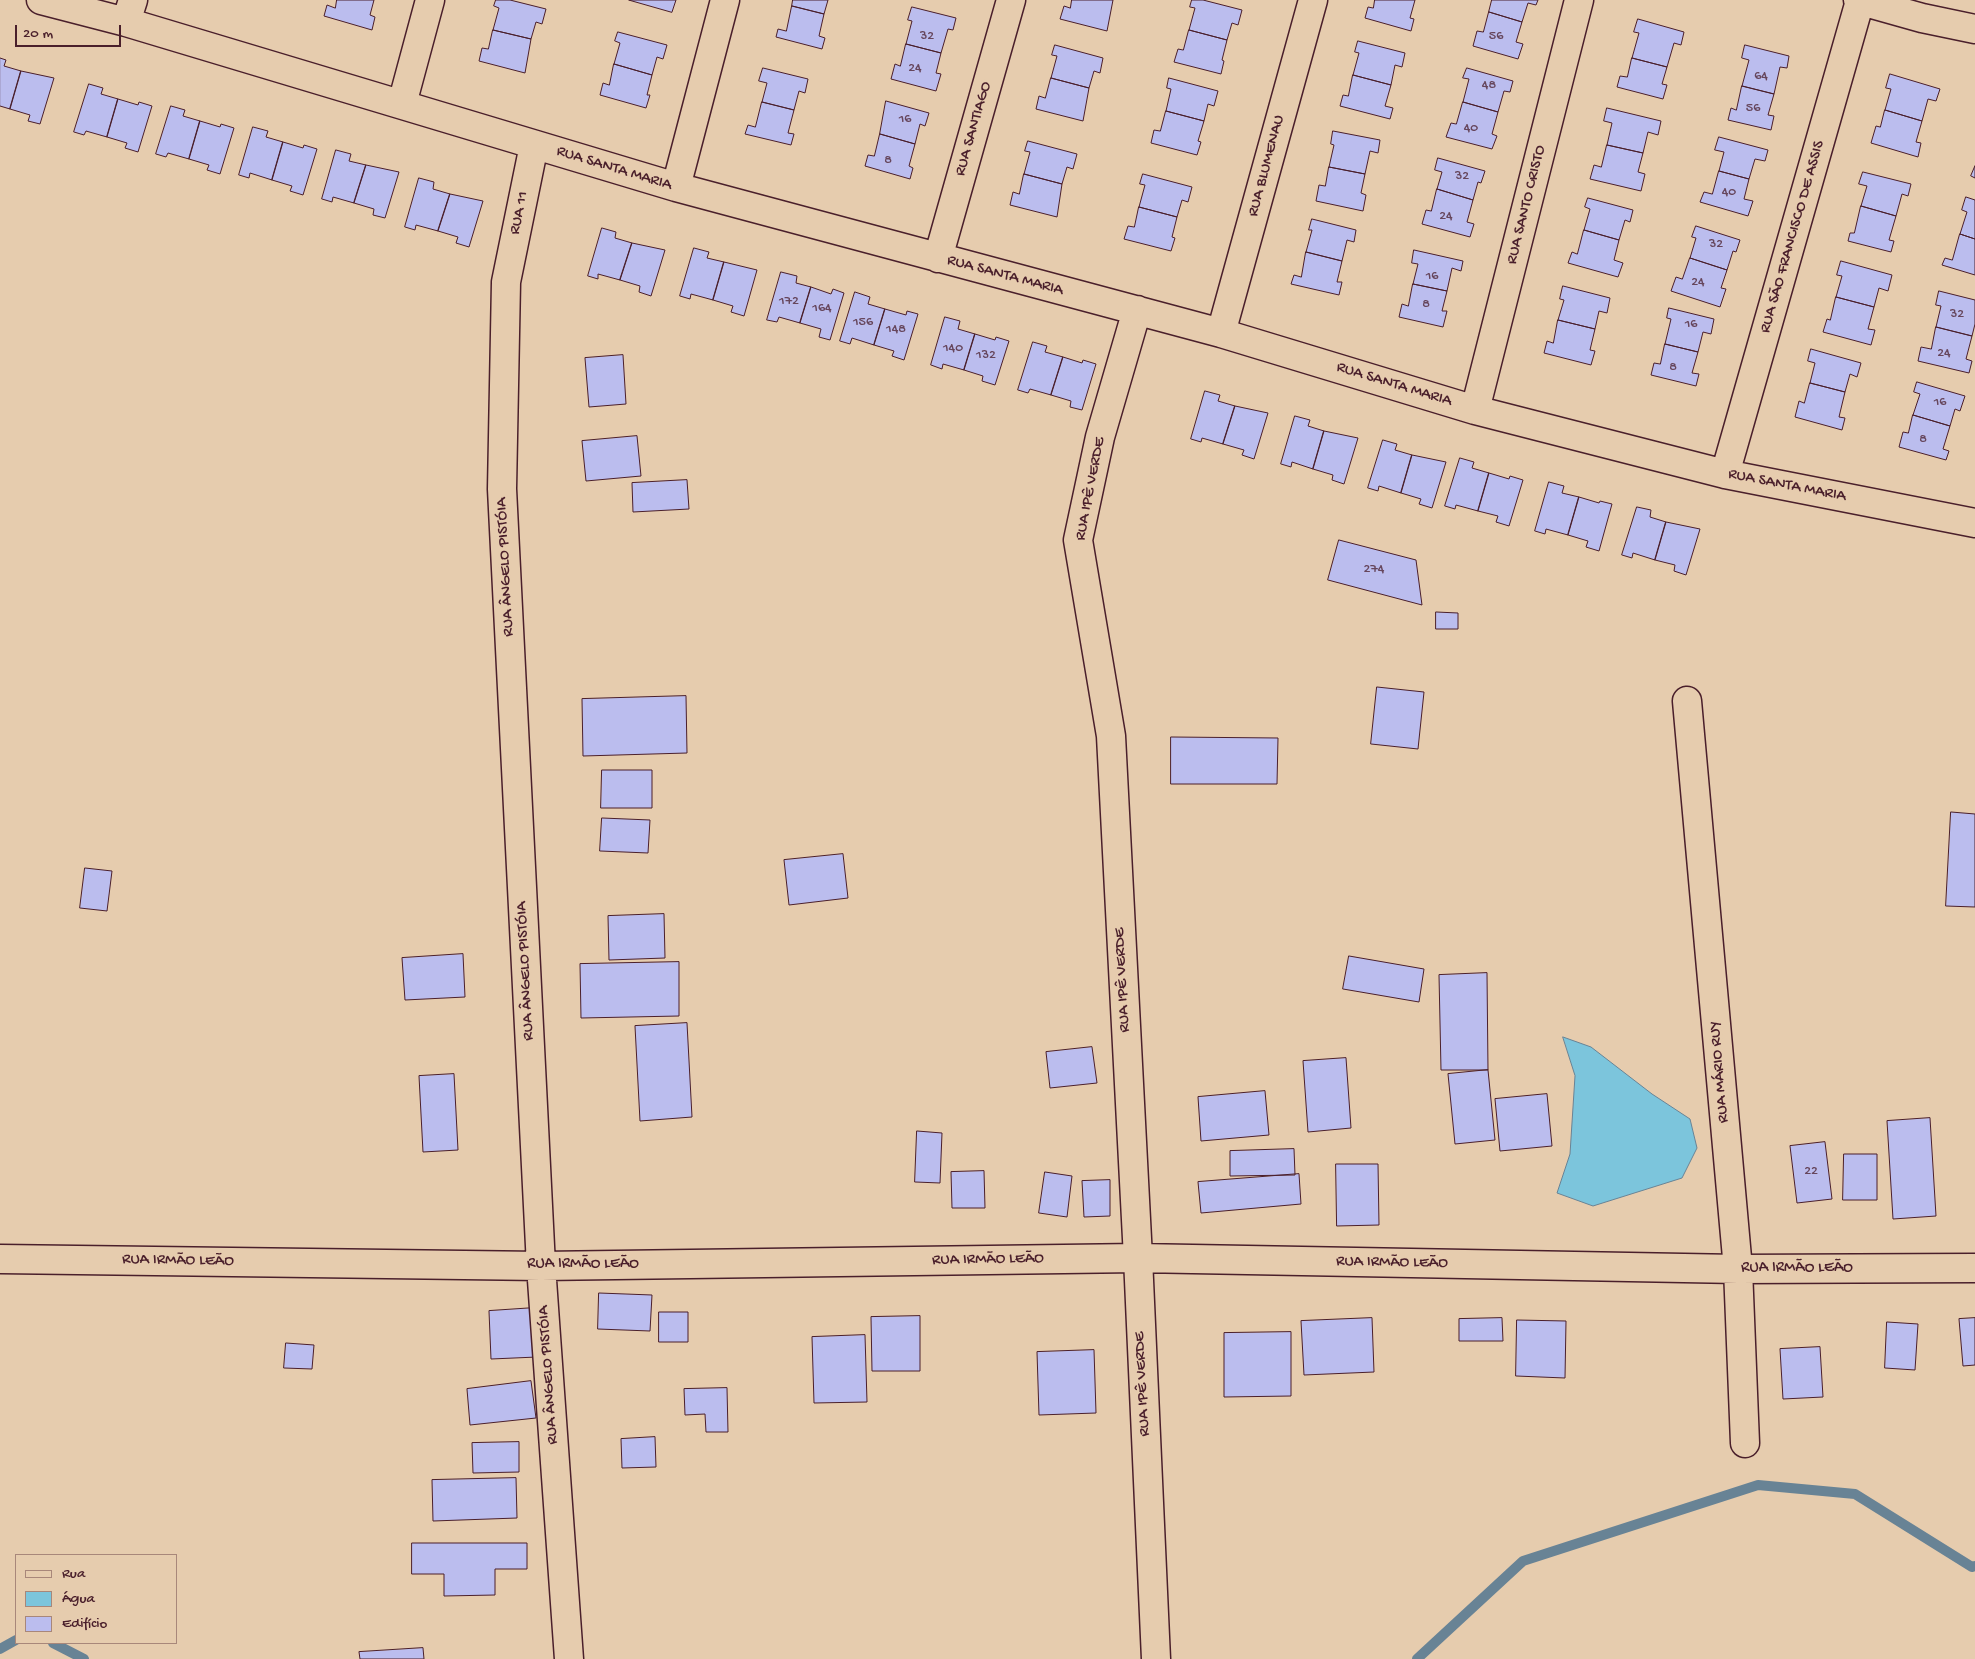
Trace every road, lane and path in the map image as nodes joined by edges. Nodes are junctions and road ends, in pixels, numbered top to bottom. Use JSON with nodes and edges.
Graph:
{"nodes":[{"id":1,"x":42,"y":0,"type":"edge"},
{"id":2,"x":430,"y":0,"type":"edge"},
{"id":3,"x":725,"y":0,"type":"edge"},
{"id":4,"x":1012,"y":0,"type":"edge"},
{"id":5,"x":1313,"y":0,"type":"edge"},
{"id":6,"x":1579,"y":0,"type":"edge"},
{"id":7,"x":1859,"y":0,"type":"edge"},
{"id":8,"x":129,"y":11,"type":"edge"},
{"id":9,"x":1975,"y":30,"type":"edge"},
{"id":10,"x":402,"y":104,"type":"junction"},
{"id":11,"x":534,"y":144,"type":"junction"},
{"id":12,"x":676,"y":187,"type":"junction"},
{"id":13,"x":938,"y":258,"type":"junction"},
{"id":14,"x":506,"y":282,"type":"joint"},
{"id":15,"x":1137,"y":310,"type":"junction"},
{"id":16,"x":1221,"y":333,"type":"junction"},
{"id":17,"x":1475,"y":410,"type":"junction"},
{"id":18,"x":1725,"y":474,"type":"junction"},
{"id":19,"x":1975,"y":523,"type":"edge"},
{"id":20,"x":1687,"y":701,"type":"dead end"},
{"id":21,"x":1138,"y":1258,"type":"junction"},
{"id":22,"x":0,"y":1259,"type":"edge"},
{"id":23,"x":541,"y":1266,"type":"junction"},
{"id":24,"x":1975,"y":1268,"type":"edge"},
{"id":25,"x":1738,"y":1269,"type":"junction"},
{"id":26,"x":1745,"y":1443,"type":"dead end"},
{"id":27,"x":569,"y":1659,"type":"edge"},
{"id":28,"x":1156,"y":1659,"type":"edge"}],
"edges":[{"from":1,"to":8,"type":"street","name":"RUA SANTA MARIA"},
{"from":2,"to":10,"type":"street"},
{"from":3,"to":12,"type":"street"},
{"from":4,"to":13,"type":"street","name":"RUA SANTIAGO"},
{"from":5,"to":16,"type":"street","name":"RUA BLUMENAU"},
{"from":6,"to":17,"type":"street","name":"RUA SANTO CRISTO"},
{"from":7,"to":9,"type":"street"},
{"from":7,"to":18,"type":"street","name":"RUA SÃO FRANCISCO DE ASSIS"},
{"from":8,"to":10,"type":"street","name":"RUA SANTA MARIA"},
{"from":10,"to":11,"type":"street","name":"RUA SANTA MARIA"},
{"from":11,"to":12,"type":"street","name":"RUA SANTA MARIA"},
{"from":11,"to":14,"type":"street","name":"RUA 11"},
{"from":12,"to":13,"type":"street","name":"RUA SANTA MARIA"},
{"from":13,"to":15,"type":"street","name":"RUA SANTA MARIA"},
{"from":14,"to":23,"type":"street","name":"RUA ÂNGELO PISTÓIA"},
{"from":15,"to":16,"type":"street","name":"RUA SANTA MARIA"},
{"from":15,"to":21,"type":"street","name":"RUA IPÊ VERDE"},
{"from":16,"to":17,"type":"street","name":"RUA SANTA MARIA"},
{"from":17,"to":18,"type":"street","name":"RUA SANTA MARIA"},
{"from":18,"to":19,"type":"street","name":"RUA SANTA MARIA"},
{"from":20,"to":25,"type":"street","name":"RUA MÁRIO RUY"},
{"from":21,"to":23,"type":"street","name":"RUA IRMÃO LEÃO"},
{"from":21,"to":25,"type":"street","name":"RUA IRMÃO LEÃO"},
{"from":21,"to":28,"type":"street","name":"RUA IPÊ VERDE"},
{"from":22,"to":23,"type":"street","name":"RUA IRMÃO LEÃO"},
{"from":23,"to":27,"type":"street","name":"RUA ÂNGELO PISTÓIA"},
{"from":24,"to":25,"type":"street","name":"RUA IRMÃO LEÃO"},
{"from":25,"to":26,"type":"street","name":"RUA MÁRIO RUY"}]}
